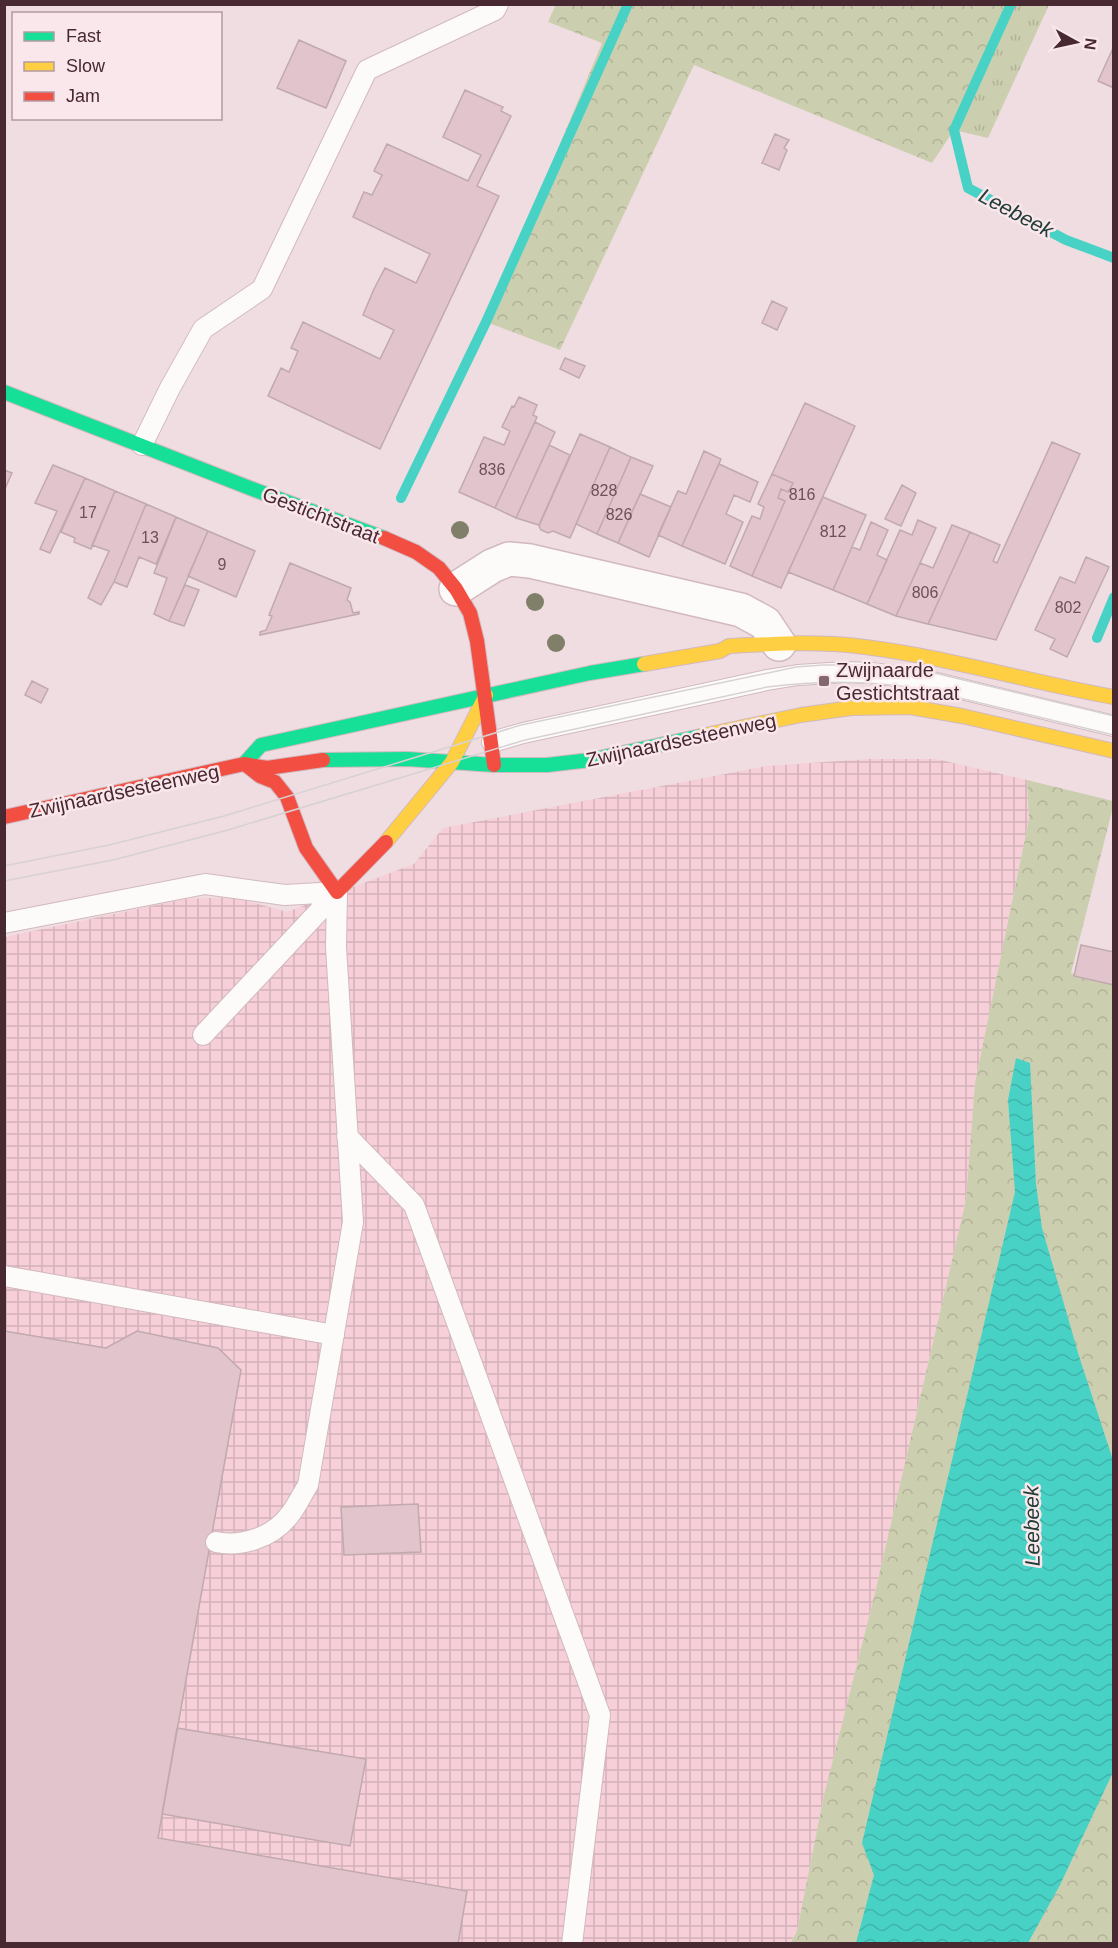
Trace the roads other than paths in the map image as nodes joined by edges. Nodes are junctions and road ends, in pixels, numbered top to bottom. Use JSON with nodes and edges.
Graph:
{"nodes":[{"id":1,"x":498,"y":4,"type":"edge"},
{"id":2,"x":4,"y":392,"type":"edge"},
{"id":3,"x":142,"y":445,"type":"junction"},
{"id":4,"x":456,"y":589,"type":"junction"},
{"id":5,"x":779,"y":644,"type":"junction"},
{"id":6,"x":486,"y":695,"type":"junction"},
{"id":7,"x":1113,"y":698,"type":"edge"},
{"id":8,"x":1113,"y":726,"type":"edge"},
{"id":9,"x":492,"y":742,"type":"junction"},
{"id":10,"x":1113,"y":751,"type":"edge"},
{"id":11,"x":452,"y":762,"type":"junction"},
{"id":12,"x":244,"y":764,"type":"junction"},
{"id":13,"x":494,"y":765,"type":"junction"},
{"id":14,"x":4,"y":817,"type":"edge"},
{"id":15,"x":337,"y":892,"type":"junction"},
{"id":16,"x":4,"y":923,"type":"edge"},
{"id":17,"x":202,"y":1035,"type":"dead end"},
{"id":18,"x":347,"y":1136,"type":"junction"},
{"id":19,"x":4,"y":1276,"type":"edge"},
{"id":20,"x":334,"y":1335,"type":"junction"},
{"id":21,"x":216,"y":1542,"type":"dead end"},
{"id":22,"x":572,"y":1944,"type":"edge"}],
"edges":[{"from":1,"to":3,"type":"lane"},
{"from":2,"to":3,"type":"street","name":"Gestichtstraat"},
{"from":3,"to":4,"type":"street","name":"Gestichtstraat"},
{"from":4,"to":5,"type":"street"},
{"from":4,"to":6,"type":"street","name":"Gestichtstraat"},
{"from":5,"to":6,"type":"street","name":"Zwijnaardsesteenweg"},
{"from":5,"to":7,"type":"street","name":"Zwijnaardsesteenweg"},
{"from":6,"to":9,"type":"street","name":"Gestichtstraat"},
{"from":6,"to":11,"type":"street"},
{"from":6,"to":12,"type":"street","name":"Zwijnaardsesteenweg"},
{"from":8,"to":9,"type":"lane"},
{"from":9,"to":13,"type":"street","name":"Gestichtstraat"},
{"from":10,"to":13,"type":"street","name":"Zwijnaardsesteenweg"},
{"from":11,"to":12,"type":"street","name":"Zwijnaardsesteenweg"},
{"from":11,"to":13,"type":"street","name":"Zwijnaardsesteenweg"},
{"from":11,"to":15,"type":"street"},
{"from":12,"to":14,"type":"street","name":"Zwijnaardsesteenweg"},
{"from":12,"to":15,"type":"street"},
{"from":15,"to":16,"type":"lane"},
{"from":15,"to":17,"type":"lane"},
{"from":15,"to":18,"type":"lane"},
{"from":18,"to":20,"type":"lane"},
{"from":18,"to":22,"type":"lane"},
{"from":19,"to":20,"type":"lane"},
{"from":20,"to":21,"type":"lane"}]}
